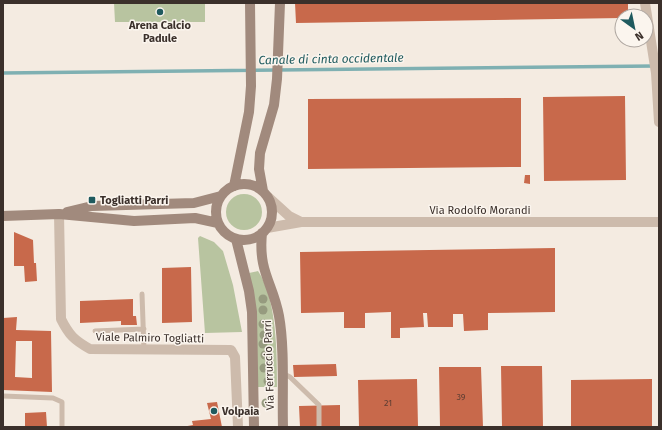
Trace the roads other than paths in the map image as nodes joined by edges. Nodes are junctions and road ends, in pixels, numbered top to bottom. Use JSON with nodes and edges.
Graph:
{"nodes":[{"id":1,"x":250,"y":3,"type":"edge"},
{"id":2,"x":280,"y":3,"type":"edge"},
{"id":3,"x":645,"y":3,"type":"edge"},
{"id":4,"x":655,"y":50,"type":"edge"},
{"id":5,"x":657,"y":76,"type":"edge"},
{"id":6,"x":659,"y":122,"type":"edge"},
{"id":7,"x":234,"y":186,"type":"junction"},
{"id":8,"x":266,"y":194,"type":"junction"},
{"id":9,"x":221,"y":196,"type":"junction"},
{"id":10,"x":59,"y":214,"type":"junction"},
{"id":11,"x":3,"y":216,"type":"edge"},
{"id":12,"x":301,"y":222,"type":"junction"},
{"id":13,"x":659,"y":222,"type":"edge"},
{"id":14,"x":218,"y":223,"type":"junction"},
{"id":15,"x":265,"y":231,"type":"junction"},
{"id":16,"x":236,"y":239,"type":"junction"},
{"id":17,"x":142,"y":294,"type":"dead end"},
{"id":18,"x":144,"y":329,"type":"junction"},
{"id":19,"x":95,"y":331,"type":"dead end"},
{"id":20,"x":144,"y":350,"type":"junction"},
{"id":21,"x":282,"y":373,"type":"junction"},
{"id":22,"x":3,"y":396,"type":"edge"},
{"id":23,"x":62,"y":427,"type":"edge"},
{"id":24,"x":238,"y":427,"type":"edge"},
{"id":25,"x":254,"y":427,"type":"edge"},
{"id":26,"x":283,"y":427,"type":"edge"},
{"id":27,"x":319,"y":427,"type":"edge"}],
"edges":[{"from":1,"to":7,"type":"main road"},
{"from":2,"to":8,"type":"main road","name":"Via Ferruccio Parri"},
{"from":3,"to":4,"type":"street"},
{"from":4,"to":5,"type":"street"},
{"from":5,"to":6,"type":"street"},
{"from":7,"to":8,"type":"main road"},
{"from":7,"to":9,"type":"main road"},
{"from":8,"to":12,"type":"street"},
{"from":8,"to":15,"type":"main road","name":"Via Ferruccio Parri"},
{"from":9,"to":10,"type":"main road"},
{"from":9,"to":14,"type":"main road"},
{"from":10,"to":11,"type":"main road"},
{"from":10,"to":14,"type":"main road"},
{"from":10,"to":20,"type":"street","name":"Viale Palmiro Togliatti"},
{"from":12,"to":13,"type":"street","name":"Via Rodolfo Morandi"},
{"from":12,"to":15,"type":"street","name":"Via Rodolfo Morandi"},
{"from":14,"to":16,"type":"main road"},
{"from":15,"to":16,"type":"main road"},
{"from":15,"to":21,"type":"main road","name":"Via Ferruccio Parri"},
{"from":16,"to":25,"type":"main road","name":"Via Ferruccio Parri"},
{"from":17,"to":18,"type":"lane"},
{"from":18,"to":19,"type":"lane"},
{"from":18,"to":20,"type":"lane"},
{"from":20,"to":24,"type":"street","name":"Viale Palmiro Togliatti"},
{"from":21,"to":26,"type":"main road","name":"Via Ferruccio Parri"},
{"from":21,"to":27,"type":"lane"},
{"from":22,"to":23,"type":"lane"}]}
